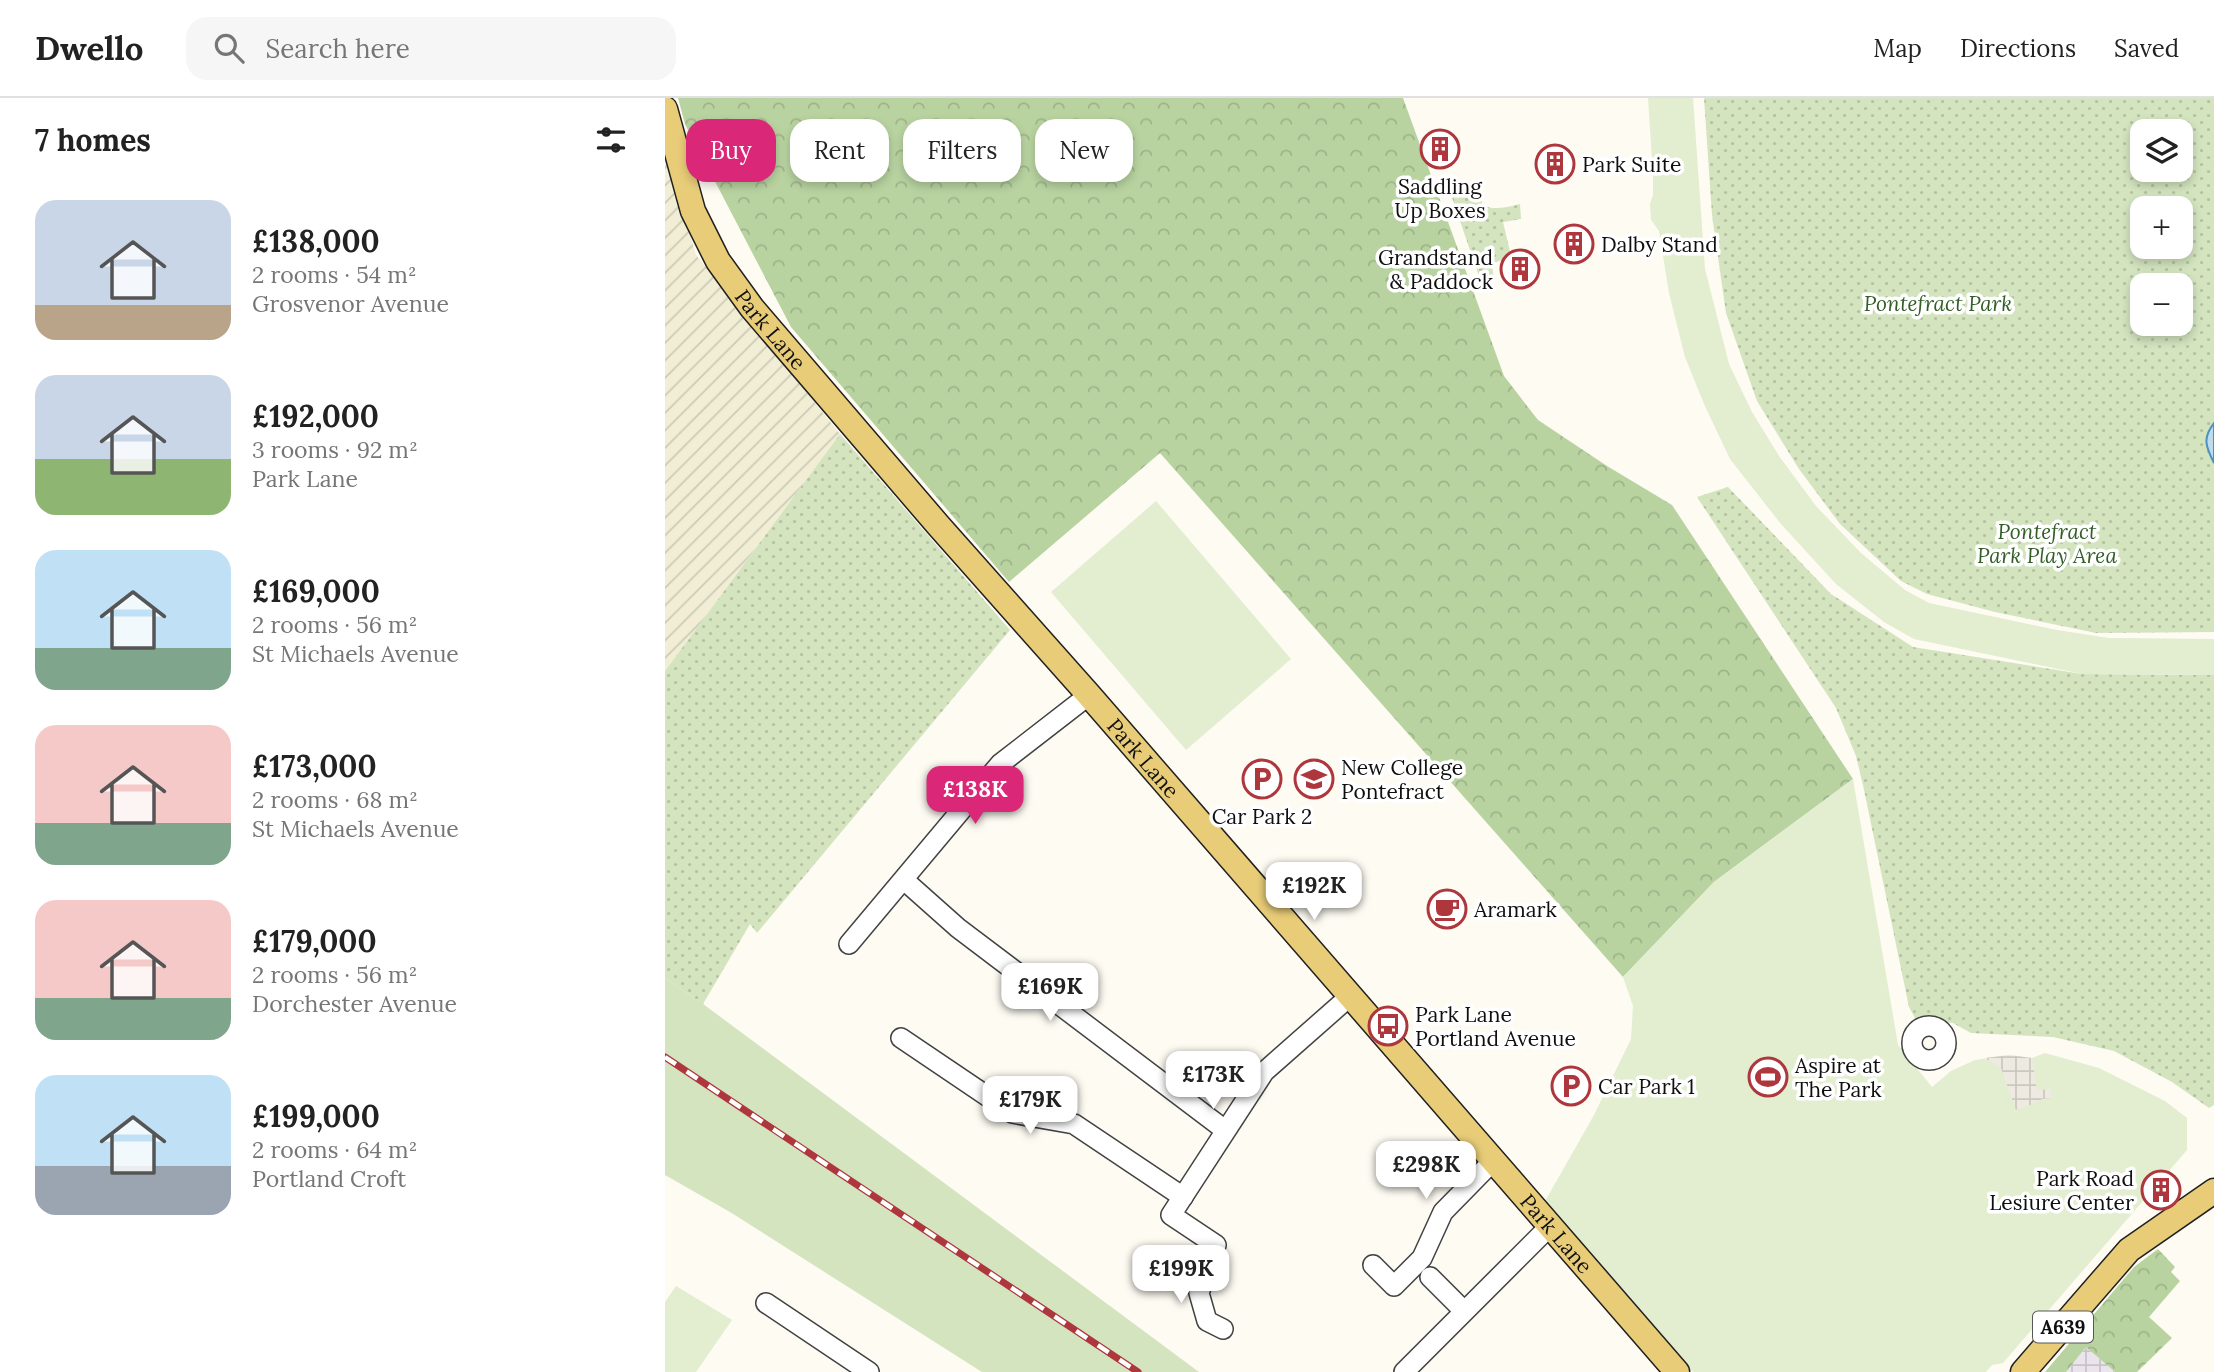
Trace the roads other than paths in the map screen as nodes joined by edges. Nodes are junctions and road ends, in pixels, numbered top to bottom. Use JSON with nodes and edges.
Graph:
{"nodes":[{"id":1,"x":665,"y":109,"type":"edge"},
{"id":2,"x":1089,"y":695,"type":"junction"},
{"id":3,"x":904,"y":880,"type":"junction"},
{"id":4,"x":849,"y":944,"type":"dead end"},
{"id":5,"x":1349,"y":997,"type":"junction"},
{"id":6,"x":901,"y":1038,"type":"dead end"},
{"id":7,"x":1225,"y":1130,"type":"junction"},
{"id":8,"x":1493,"y":1161,"type":"junction"},
{"id":9,"x":2214,"y":1191,"type":"edge"},
{"id":10,"x":1184,"y":1197,"type":"junction"},
{"id":11,"x":2214,"y":1213,"type":"edge"},
{"id":12,"x":2164,"y":1224,"type":"junction"},
{"id":13,"x":1550,"y":1226,"type":"junction"},
{"id":14,"x":1373,"y":1265,"type":"dead end"},
{"id":15,"x":1430,"y":1277,"type":"dead end"},
{"id":16,"x":766,"y":1303,"type":"dead end"},
{"id":17,"x":1464,"y":1311,"type":"junction"},
{"id":18,"x":1223,"y":1329,"type":"dead end"},
{"id":19,"x":869,"y":1372,"type":"edge"},
{"id":20,"x":1404,"y":1372,"type":"edge"},
{"id":21,"x":1677,"y":1372,"type":"edge"},
{"id":22,"x":2023,"y":1372,"type":"edge"}],
"edges":[{"from":1,"to":2,"type":"main road","name":"Park Lane"},
{"from":2,"to":3,"type":"street"},
{"from":2,"to":5,"type":"main road","name":"Park Lane"},
{"from":3,"to":4,"type":"street"},
{"from":3,"to":7,"type":"street"},
{"from":5,"to":7,"type":"street"},
{"from":5,"to":8,"type":"main road","name":"Park Lane"},
{"from":6,"to":10,"type":"street"},
{"from":7,"to":10,"type":"street"},
{"from":8,"to":13,"type":"main road","name":"Park Lane"},
{"from":8,"to":14,"type":"street"},
{"from":9,"to":12,"type":"main road","number":"A639"},
{"from":10,"to":18,"type":"street"},
{"from":11,"to":12,"type":"main road","number":"A639"},
{"from":12,"to":22,"type":"main road","number":"A639"},
{"from":13,"to":17,"type":"street"},
{"from":13,"to":21,"type":"main road","name":"Park Lane"},
{"from":15,"to":17,"type":"street"},
{"from":16,"to":19,"type":"street"},
{"from":17,"to":20,"type":"street"}]}
